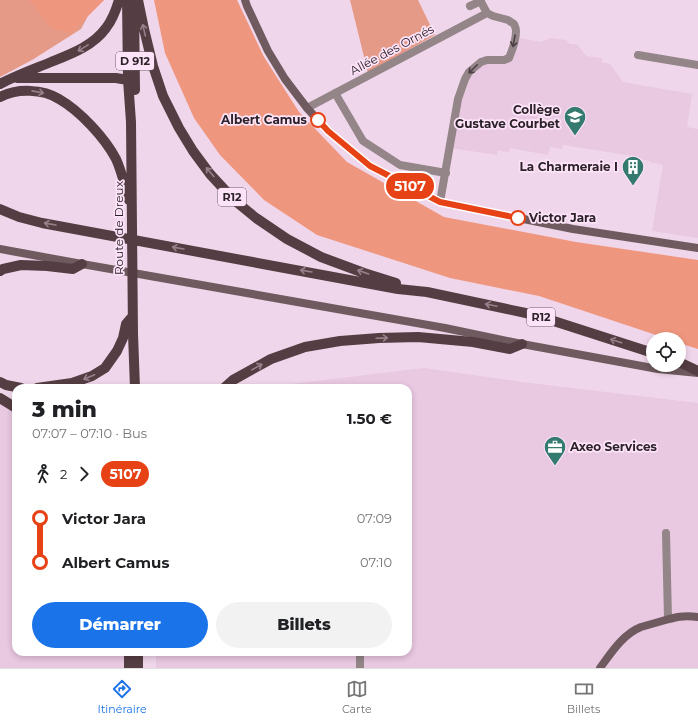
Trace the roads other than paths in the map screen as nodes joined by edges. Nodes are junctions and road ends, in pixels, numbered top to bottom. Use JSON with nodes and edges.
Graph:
{"nodes":[{"id":1,"x":119,"y":0,"type":"edge"},
{"id":2,"x":127,"y":0,"type":"edge"},
{"id":3,"x":134,"y":0,"type":"edge"},
{"id":4,"x":138,"y":0,"type":"edge"},
{"id":5,"x":245,"y":0,"type":"edge"},
{"id":6,"x":480,"y":0,"type":"edge"},
{"id":7,"x":470,"y":6,"type":"dead end"},
{"id":8,"x":487,"y":14,"type":"junction"},
{"id":9,"x":638,"y":55,"type":"dead end"},
{"id":10,"x":698,"y":65,"type":"edge"},
{"id":11,"x":11,"y":78,"type":"junction"},
{"id":12,"x":128,"y":80,"type":"junction"},
{"id":13,"x":0,"y":84,"type":"edge"},
{"id":14,"x":335,"y":93,"type":"junction"},
{"id":15,"x":135,"y":94,"type":"junction"},
{"id":16,"x":0,"y":97,"type":"edge"},
{"id":17,"x":307,"y":108,"type":"junction"},
{"id":18,"x":131,"y":122,"type":"junction"},
{"id":19,"x":446,"y":173,"type":"junction"},
{"id":20,"x":440,"y":202,"type":"junction"},
{"id":21,"x":0,"y":210,"type":"edge"},
{"id":22,"x":132,"y":214,"type":"junction"},
{"id":23,"x":0,"y":248,"type":"edge"},
{"id":24,"x":698,"y":248,"type":"edge"},
{"id":25,"x":82,"y":264,"type":"junction"},
{"id":26,"x":0,"y":271,"type":"edge"},
{"id":27,"x":427,"y":292,"type":"junction"},
{"id":28,"x":132,"y":317,"type":"junction"},
{"id":29,"x":133,"y":334,"type":"junction"},
{"id":30,"x":522,"y":344,"type":"junction"},
{"id":31,"x":646,"y":351,"type":"edge"},
{"id":32,"x":686,"y":366,"type":"edge"},
{"id":33,"x":698,"y":372,"type":"edge"},
{"id":34,"x":0,"y":382,"type":"edge"},
{"id":35,"x":65,"y":384,"type":"edge"},
{"id":36,"x":130,"y":384,"type":"edge"},
{"id":37,"x":135,"y":384,"type":"edge"},
{"id":38,"x":228,"y":384,"type":"edge"},
{"id":39,"x":12,"y":386,"type":"edge"},
{"id":40,"x":0,"y":398,"type":"edge"},
{"id":41,"x":12,"y":406,"type":"edge"},
{"id":42,"x":666,"y":533,"type":"dead end"},
{"id":43,"x":698,"y":617,"type":"edge"},
{"id":44,"x":668,"y":620,"type":"junction"},
{"id":45,"x":129,"y":656,"type":"edge"},
{"id":46,"x":138,"y":656,"type":"edge"},
{"id":47,"x":360,"y":656,"type":"edge"},
{"id":48,"x":129,"y":668,"type":"edge"},
{"id":49,"x":138,"y":668,"type":"edge"},
{"id":50,"x":360,"y":668,"type":"edge"},
{"id":51,"x":600,"y":668,"type":"edge"}],
"edges":[{"from":1,"to":11,"type":"main road","one_way":true},
{"from":2,"to":12,"type":"main road","name":"Route de Dreux","number":"D 912"},
{"from":3,"to":15,"type":"main road","name":"Route de Dreux","number":"D 912"},
{"from":27,"to":4,"type":"main road","number":"R12","one_way":true},
{"from":5,"to":17,"type":"main road"},
{"from":6,"to":7,"type":"street"},
{"from":6,"to":8,"type":"street"},
{"from":8,"to":14,"type":"street","name":"Allée des Ornés"},
{"from":8,"to":19,"type":"street","one_way":true},
{"from":9,"to":10,"type":"street"},
{"from":11,"to":12,"type":"main road"},
{"from":11,"to":13,"type":"main road"},
{"from":12,"to":15,"type":"main road"},
{"from":12,"to":18,"type":"main road","name":"Route de Dreux","number":"D 912"},
{"from":14,"to":17,"type":"street","name":"Allée des Ornés"},
{"from":14,"to":19,"type":"street"},
{"from":15,"to":18,"type":"main road","name":"Route de Dreux","number":"D 912"},
{"from":16,"to":22,"type":"main road","one_way":true},
{"from":17,"to":20,"type":"main road"},
{"from":18,"to":22,"type":"main road","name":"Route de Dreux","number":"D 912"},
{"from":19,"to":20,"type":"street"},
{"from":20,"to":24,"type":"main road"},
{"from":27,"to":21,"type":"main road","number":"R12","one_way":true},
{"from":22,"to":28,"type":"main road","name":"Route de Dreux","number":"D 912"},
{"from":23,"to":25,"type":"main road"},
{"from":25,"to":26,"type":"main road"},
{"from":25,"to":30,"type":"main road"},
{"from":31,"to":27,"type":"main road","number":"R12","one_way":true},
{"from":28,"to":29,"type":"main road","name":"Route de Dreux","number":"D 912"},
{"from":28,"to":35,"type":"main road","one_way":true},
{"from":29,"to":36,"type":"main road","name":"Route de Dreux","number":"D 912"},
{"from":29,"to":37,"type":"main road","name":"Route de Dreux","number":"D 912"},
{"from":30,"to":33,"type":"main road"},
{"from":38,"to":30,"type":"main road","one_way":true},
{"from":32,"to":33,"type":"main road"},
{"from":34,"to":39,"type":"main road"},
{"from":40,"to":41,"type":"main road"},
{"from":42,"to":44,"type":"street"},
{"from":43,"to":44,"type":"main road"},
{"from":44,"to":51,"type":"main road"},
{"from":45,"to":48,"type":"main road"},
{"from":46,"to":49,"type":"main road"},
{"from":47,"to":50,"type":"street"}]}
